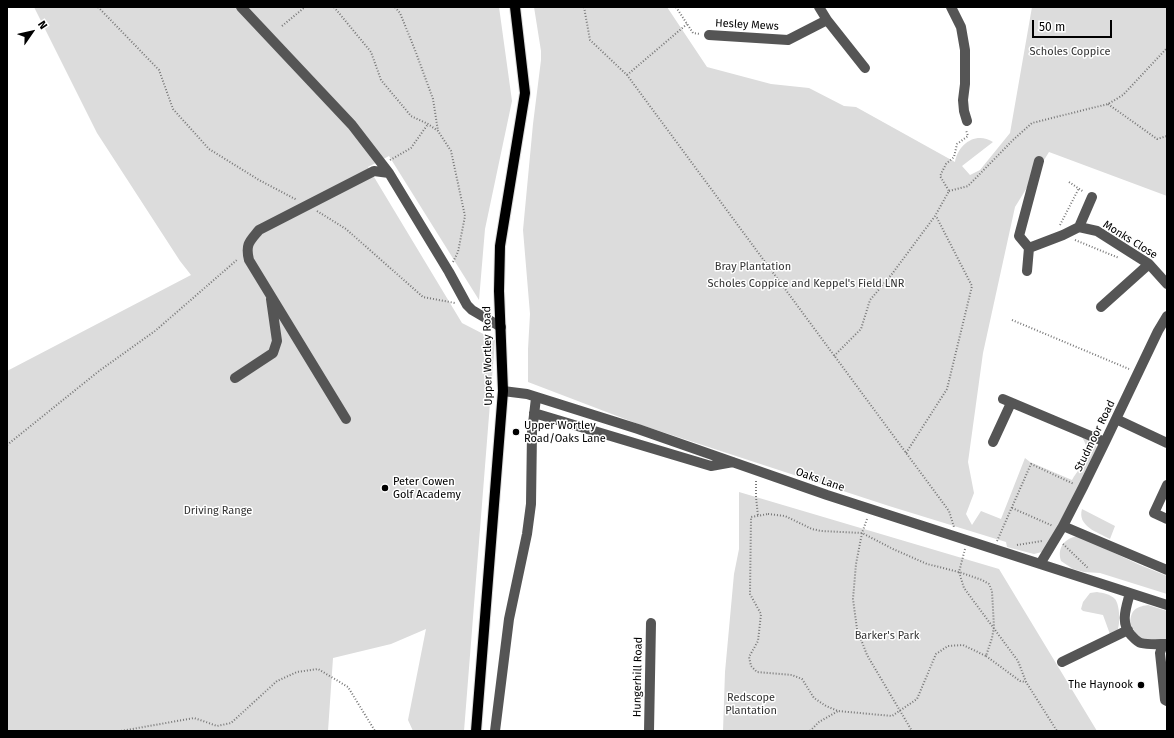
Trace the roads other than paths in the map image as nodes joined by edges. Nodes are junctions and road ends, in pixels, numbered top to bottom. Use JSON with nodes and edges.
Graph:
{"nodes":[{"id":1,"x":241,"y":7,"type":"edge"},
{"id":2,"x":515,"y":7,"type":"edge"},
{"id":3,"x":819,"y":7,"type":"edge"},
{"id":4,"x":951,"y":7,"type":"edge"},
{"id":5,"x":827,"y":20,"type":"junction"},
{"id":6,"x":709,"y":35,"type":"road end"},
{"id":7,"x":865,"y":68,"type":"dead end"},
{"id":8,"x":967,"y":121,"type":"road end"},
{"id":9,"x":1039,"y":161,"type":"dead end"},
{"id":10,"x":389,"y":173,"type":"junction"},
{"id":11,"x":1092,"y":197,"type":"road end"},
{"id":12,"x":1079,"y":227,"type":"junction"},
{"id":13,"x":1029,"y":248,"type":"junction"},
{"id":14,"x":1148,"y":264,"type":"junction"},
{"id":15,"x":1027,"y":271,"type":"dead end"},
{"id":16,"x":1167,"y":284,"type":"edge"},
{"id":17,"x":270,"y":294,"type":"junction"},
{"id":18,"x":1101,"y":306,"type":"dead end"},
{"id":19,"x":1167,"y":316,"type":"edge"},
{"id":20,"x":501,"y":327,"type":"junction"},
{"id":21,"x":234,"y":378,"type":"dead end"},
{"id":22,"x":503,"y":391,"type":"junction"},
{"id":23,"x":536,"y":398,"type":"junction"},
{"id":24,"x":534,"y":413,"type":"junction"},
{"id":25,"x":346,"y":419,"type":"dead end"},
{"id":26,"x":1116,"y":419,"type":"junction"},
{"id":27,"x":993,"y":442,"type":"dead end"},
{"id":28,"x":1105,"y":442,"type":"junction"},
{"id":29,"x":1167,"y":444,"type":"edge"},
{"id":30,"x":733,"y":462,"type":"junction"},
{"id":31,"x":1167,"y":485,"type":"edge"},
{"id":32,"x":1167,"y":518,"type":"edge"},
{"id":33,"x":1062,"y":528,"type":"junction"},
{"id":34,"x":1040,"y":564,"type":"junction"},
{"id":35,"x":1167,"y":570,"type":"edge"},
{"id":36,"x":1130,"y":593,"type":"junction"},
{"id":37,"x":1167,"y":605,"type":"edge"},
{"id":38,"x":651,"y":624,"type":"dead end"},
{"id":39,"x":1128,"y":630,"type":"junction"},
{"id":40,"x":1165,"y":644,"type":"edge"},
{"id":41,"x":1062,"y":662,"type":"dead end"},
{"id":42,"x":1167,"y":701,"type":"edge"},
{"id":43,"x":476,"y":731,"type":"edge"},
{"id":44,"x":495,"y":731,"type":"edge"},
{"id":45,"x":649,"y":731,"type":"edge"}],
"edges":[{"from":1,"to":10,"type":"street"},
{"from":2,"to":20,"type":"main road","name":"Upper Wortley Road"},
{"from":3,"to":5,"type":"street"},
{"from":4,"to":8,"type":"street"},
{"from":5,"to":6,"type":"street","name":"Hesley Mews"},
{"from":5,"to":7,"type":"street"},
{"from":9,"to":13,"type":"street"},
{"from":10,"to":17,"type":"street"},
{"from":10,"to":20,"type":"street"},
{"from":11,"to":12,"type":"street"},
{"from":12,"to":13,"type":"street"},
{"from":12,"to":14,"type":"street","name":"Monks Close"},
{"from":13,"to":15,"type":"street"},
{"from":14,"to":16,"type":"street","name":"Monks Close"},
{"from":14,"to":18,"type":"street"},
{"from":17,"to":21,"type":"street"},
{"from":17,"to":25,"type":"street"},
{"from":19,"to":26,"type":"street","name":"Studmoor Road"},
{"from":20,"to":22,"type":"main road","name":"Upper Wortley Road"},
{"from":22,"to":23,"type":"street","name":"Oaks Lane"},
{"from":22,"to":43,"type":"main road","name":"Upper Wortley Road"},
{"from":23,"to":24,"type":"street"},
{"from":23,"to":30,"type":"street","name":"Oaks Lane"},
{"from":24,"to":30,"type":"street"},
{"from":24,"to":44,"type":"street"},
{"from":26,"to":28,"type":"street","name":"Studmoor Road"},
{"from":26,"to":29,"type":"street"},
{"from":27,"to":28,"type":"street"},
{"from":28,"to":33,"type":"street","name":"Studmoor Road"},
{"from":30,"to":34,"type":"street","name":"Oaks Lane"},
{"from":31,"to":32,"type":"street"},
{"from":33,"to":34,"type":"street","name":"Studmoor Road"},
{"from":33,"to":35,"type":"street"},
{"from":34,"to":36,"type":"street","name":"Oaks Lane"},
{"from":36,"to":37,"type":"street","name":"Oaks Lane"},
{"from":36,"to":39,"type":"street"},
{"from":38,"to":45,"type":"street","name":"Hungerhill Road"},
{"from":39,"to":40,"type":"street"},
{"from":39,"to":41,"type":"street"},
{"from":40,"to":42,"type":"street"}]}
